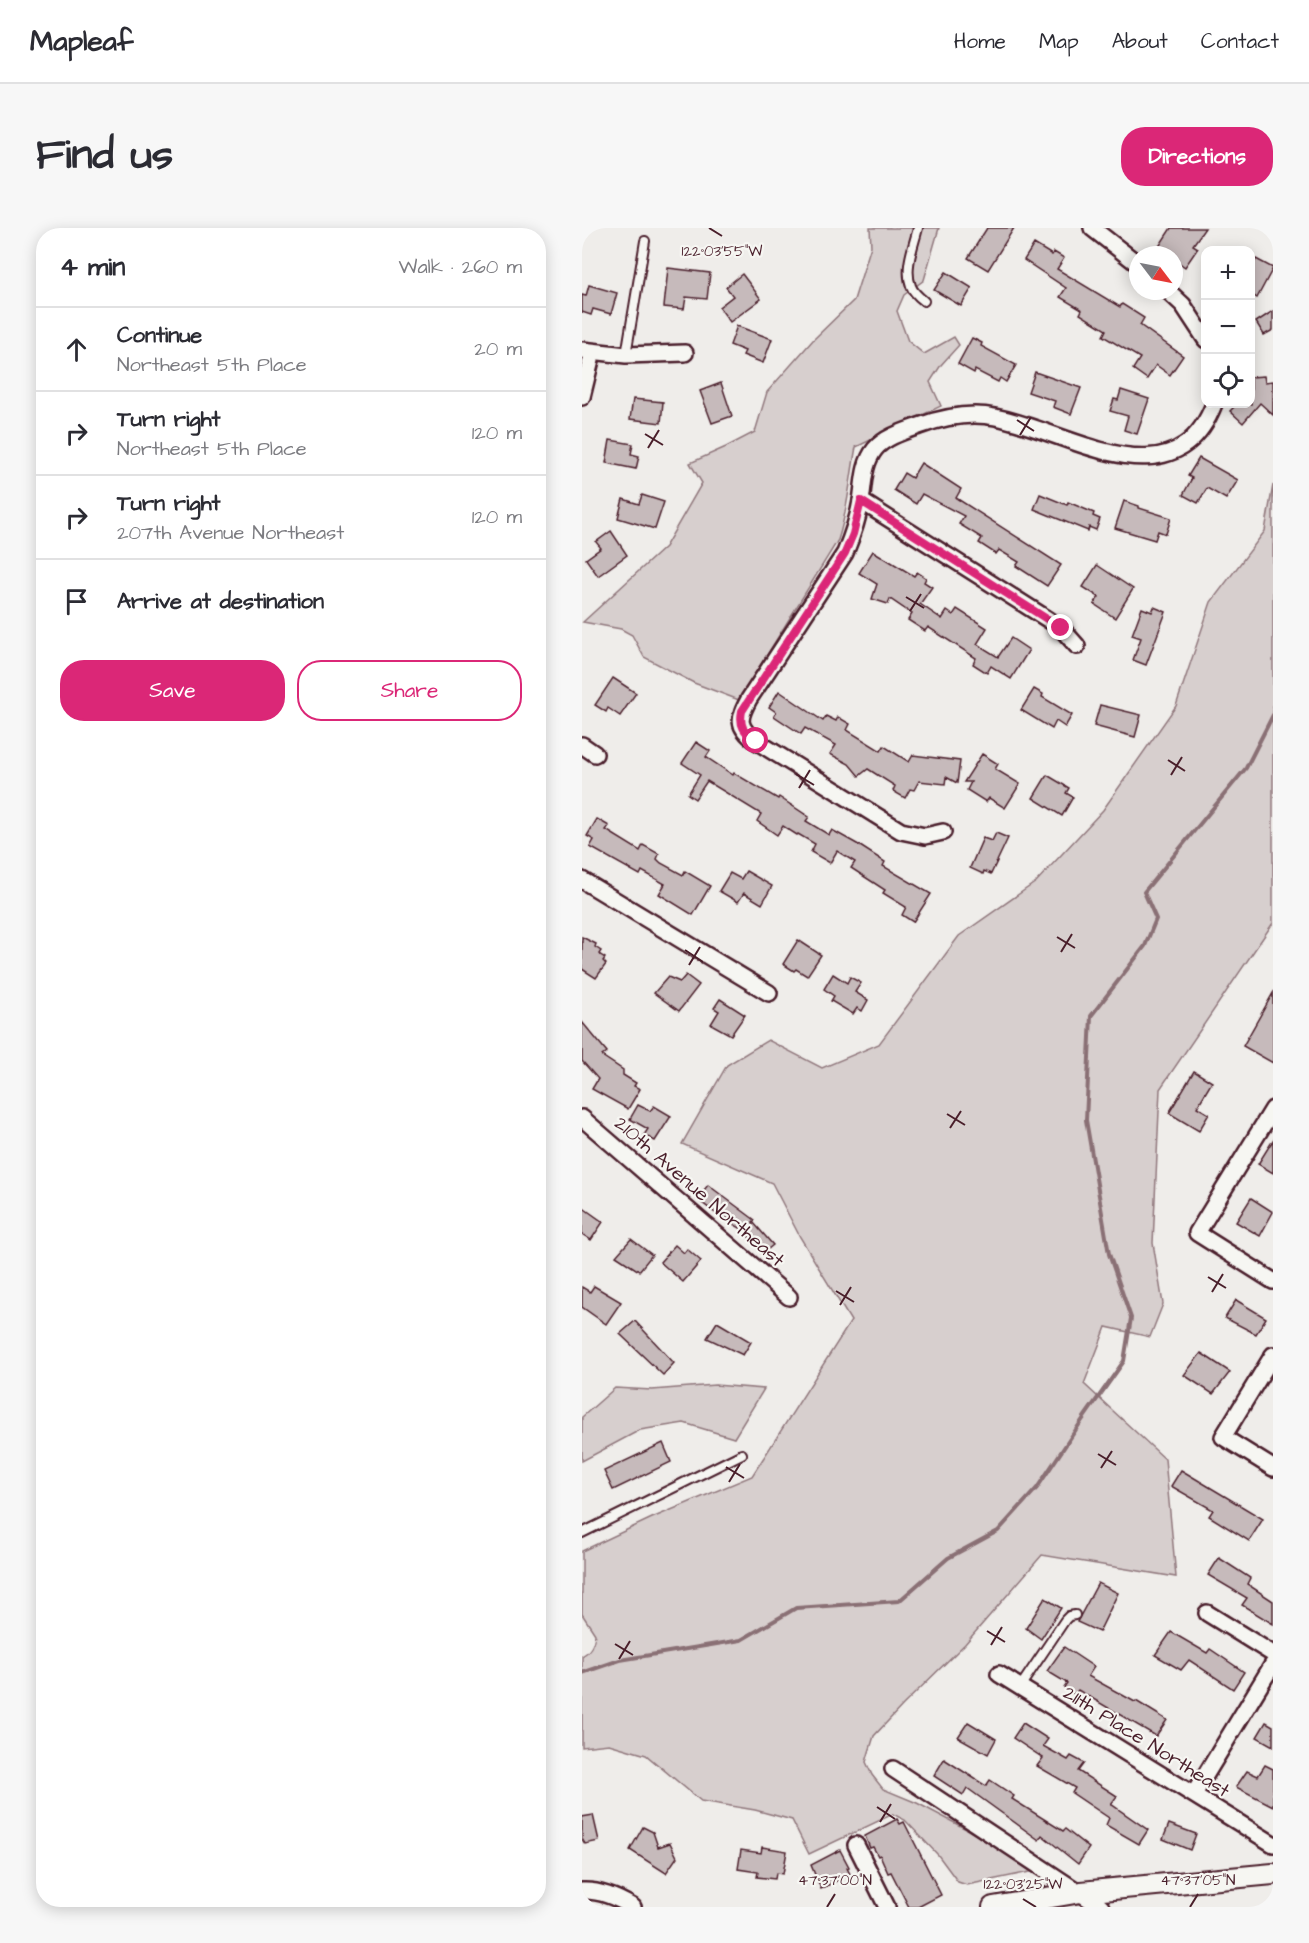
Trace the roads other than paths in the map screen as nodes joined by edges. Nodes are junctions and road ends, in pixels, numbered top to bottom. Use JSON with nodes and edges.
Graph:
{"nodes":[{"id":1,"x":918,"y":228,"type":"edge"},
{"id":2,"x":1092,"y":228,"type":"edge"},
{"id":3,"x":645,"y":241,"type":"dead end"},
{"id":4,"x":1129,"y":257,"type":"edge"},
{"id":5,"x":1178,"y":300,"type":"edge"},
{"id":6,"x":924,"y":301,"type":"dead end"},
{"id":7,"x":1201,"y":332,"type":"edge"},
{"id":8,"x":587,"y":351,"type":"edge"},
{"id":9,"x":685,"y":352,"type":"dead end"},
{"id":10,"x":626,"y":355,"type":"junction"},
{"id":11,"x":582,"y":397,"type":"edge"},
{"id":12,"x":1212,"y":408,"type":"edge"},
{"id":13,"x":861,"y":501,"type":"junction"},
{"id":14,"x":1077,"y":646,"type":"dead end"},
{"id":15,"x":943,"y":832,"type":"dead end"},
{"id":16,"x":582,"y":880,"type":"edge"},
{"id":17,"x":769,"y":993,"type":"dead end"},
{"id":18,"x":1273,"y":1109,"type":"edge"},
{"id":19,"x":582,"y":1118,"type":"edge"},
{"id":20,"x":1273,"y":1281,"type":"edge"},
{"id":21,"x":789,"y":1297,"type":"dead end"},
{"id":22,"x":1273,"y":1355,"type":"edge"},
{"id":23,"x":742,"y":1454,"type":"dead end"},
{"id":24,"x":1273,"y":1468,"type":"edge"},
{"id":25,"x":582,"y":1533,"type":"edge"},
{"id":26,"x":1207,"y":1613,"type":"dead end"},
{"id":27,"x":1075,"y":1615,"type":"dead end"},
{"id":28,"x":1273,"y":1654,"type":"edge"},
{"id":29,"x":1273,"y":1664,"type":"edge"},
{"id":30,"x":999,"y":1674,"type":"dead end"},
{"id":31,"x":1020,"y":1687,"type":"junction"},
{"id":32,"x":893,"y":1769,"type":"dead end"},
{"id":33,"x":1194,"y":1794,"type":"junction"},
{"id":34,"x":1273,"y":1844,"type":"edge"},
{"id":35,"x":856,"y":1845,"type":"dead end"},
{"id":36,"x":1273,"y":1874,"type":"edge"},
{"id":37,"x":586,"y":1891,"type":"edge"},
{"id":38,"x":1081,"y":1892,"type":"junction"},
{"id":39,"x":633,"y":1907,"type":"edge"},
{"id":40,"x":887,"y":1907,"type":"edge"},
{"id":41,"x":993,"y":1907,"type":"edge"},
{"id":42,"x":1101,"y":1907,"type":"edge"}],
"edges":[{"from":1,"to":6,"type":"lane"},
{"from":2,"to":4,"type":"street"},
{"from":3,"to":10,"type":"lane"},
{"from":5,"to":7,"type":"street"},
{"from":8,"to":10,"type":"street"},
{"from":8,"to":11,"type":"street"},
{"from":9,"to":10,"type":"street"},
{"from":12,"to":13,"type":"street"},
{"from":13,"to":14,"type":"street"},
{"from":13,"to":15,"type":"street"},
{"from":16,"to":17,"type":"street"},
{"from":18,"to":20,"type":"street"},
{"from":19,"to":21,"type":"street","name":"210th Avenue Northeast"},
{"from":22,"to":24,"type":"street"},
{"from":23,"to":25,"type":"lane"},
{"from":26,"to":28,"type":"street"},
{"from":27,"to":31,"type":"lane"},
{"from":29,"to":33,"type":"street"},
{"from":30,"to":31,"type":"street","name":"211th Place Northeast"},
{"from":31,"to":33,"type":"street","name":"211th Place Northeast"},
{"from":32,"to":38,"type":"street"},
{"from":33,"to":34,"type":"street","name":"211th Place Northeast"},
{"from":35,"to":40,"type":"street"},
{"from":36,"to":38,"type":"street"},
{"from":37,"to":39,"type":"street"},
{"from":38,"to":41,"type":"street"},
{"from":38,"to":42,"type":"street"}]}
